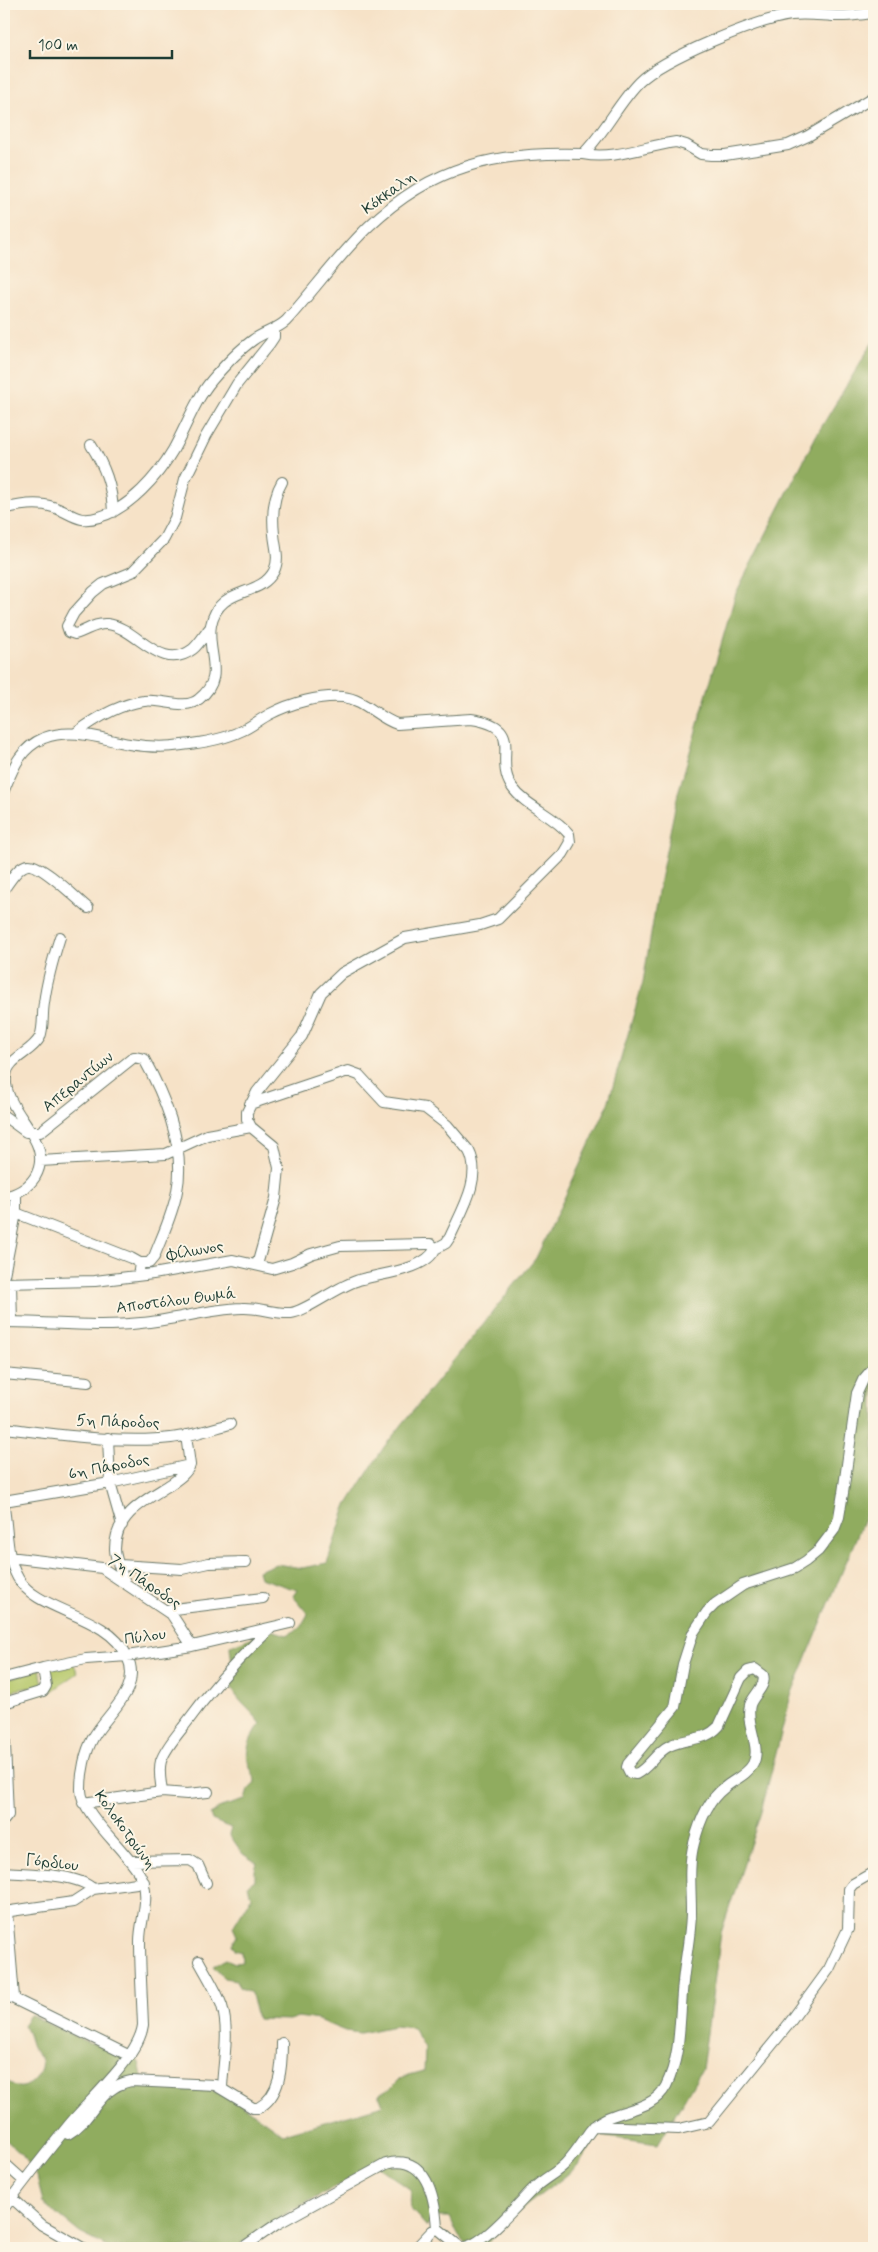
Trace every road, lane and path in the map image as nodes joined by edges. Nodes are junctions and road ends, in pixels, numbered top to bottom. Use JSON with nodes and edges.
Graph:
{"nodes":[{"id":1,"x":874,"y":14,"type":"edge"},
{"id":2,"x":874,"y":97,"type":"edge"},
{"id":3,"x":583,"y":154,"type":"junction"},
{"id":4,"x":274,"y":330,"type":"junction"},
{"id":5,"x":91,"y":445,"type":"dead end"},
{"id":6,"x":282,"y":482,"type":"dead end"},
{"id":7,"x":4,"y":509,"type":"edge"},
{"id":8,"x":113,"y":512,"type":"junction"},
{"id":9,"x":210,"y":628,"type":"junction"},
{"id":10,"x":76,"y":733,"type":"junction"},
{"id":11,"x":4,"y":790,"type":"edge"},
{"id":12,"x":4,"y":889,"type":"edge"},
{"id":13,"x":88,"y":908,"type":"dead end"},
{"id":14,"x":60,"y":936,"type":"dead end"},
{"id":15,"x":250,"y":1104,"type":"junction"},
{"id":16,"x":4,"y":1116,"type":"edge"},
{"id":17,"x":252,"y":1127,"type":"junction"},
{"id":18,"x":31,"y":1133,"type":"junction"},
{"id":19,"x":179,"y":1149,"type":"junction"},
{"id":20,"x":40,"y":1161,"type":"junction"},
{"id":21,"x":16,"y":1194,"type":"junction"},
{"id":22,"x":4,"y":1197,"type":"edge"},
{"id":23,"x":16,"y":1213,"type":"junction"},
{"id":24,"x":432,"y":1252,"type":"junction"},
{"id":25,"x":140,"y":1263,"type":"junction"},
{"id":26,"x":257,"y":1265,"type":"junction"},
{"id":27,"x":138,"y":1276,"type":"junction"},
{"id":28,"x":6,"y":1280,"type":"edge"},
{"id":29,"x":8,"y":1322,"type":"edge"},
{"id":30,"x":874,"y":1367,"type":"edge"},
{"id":31,"x":4,"y":1374,"type":"edge"},
{"id":32,"x":88,"y":1382,"type":"dead end"},
{"id":33,"x":230,"y":1424,"type":"dead end"},
{"id":34,"x":4,"y":1428,"type":"edge"},
{"id":35,"x":186,"y":1436,"type":"junction"},
{"id":36,"x":108,"y":1438,"type":"junction"},
{"id":37,"x":190,"y":1465,"type":"junction"},
{"id":38,"x":110,"y":1483,"type":"junction"},
{"id":39,"x":4,"y":1501,"type":"edge"},
{"id":40,"x":4,"y":1508,"type":"edge"},
{"id":41,"x":122,"y":1525,"type":"junction"},
{"id":42,"x":9,"y":1557,"type":"junction"},
{"id":43,"x":246,"y":1562,"type":"dead end"},
{"id":44,"x":120,"y":1565,"type":"junction"},
{"id":45,"x":125,"y":1583,"type":"junction"},
{"id":46,"x":263,"y":1598,"type":"dead end"},
{"id":47,"x":166,"y":1610,"type":"junction"},
{"id":48,"x":290,"y":1623,"type":"dead end"},
{"id":49,"x":272,"y":1628,"type":"junction"},
{"id":50,"x":192,"y":1646,"type":"junction"},
{"id":51,"x":127,"y":1656,"type":"junction"},
{"id":52,"x":43,"y":1668,"type":"junction"},
{"id":53,"x":4,"y":1678,"type":"edge"},
{"id":54,"x":4,"y":1703,"type":"edge"},
{"id":55,"x":4,"y":1720,"type":"edge"},
{"id":56,"x":162,"y":1792,"type":"junction"},
{"id":57,"x":208,"y":1792,"type":"dead end"},
{"id":58,"x":83,"y":1803,"type":"junction"},
{"id":59,"x":4,"y":1820,"type":"edge"},
{"id":60,"x":131,"y":1861,"type":"junction"},
{"id":61,"x":4,"y":1872,"type":"edge"},
{"id":62,"x":874,"y":1872,"type":"edge"},
{"id":63,"x":144,"y":1882,"type":"junction"},
{"id":64,"x":206,"y":1883,"type":"dead end"},
{"id":65,"x":93,"y":1889,"type":"junction"},
{"id":66,"x":6,"y":1912,"type":"edge"},
{"id":67,"x":199,"y":1961,"type":"dead end"},
{"id":68,"x":9,"y":1996,"type":"edge"},
{"id":69,"x":282,"y":2043,"type":"dead end"},
{"id":70,"x":130,"y":2056,"type":"junction"},
{"id":71,"x":222,"y":2088,"type":"junction"},
{"id":72,"x":594,"y":2126,"type":"junction"},
{"id":73,"x":58,"y":2139,"type":"junction"},
{"id":74,"x":4,"y":2163,"type":"edge"},
{"id":75,"x":24,"y":2181,"type":"junction"},
{"id":76,"x":7,"y":2202,"type":"edge"},
{"id":77,"x":437,"y":2228,"type":"junction"},
{"id":78,"x":84,"y":2248,"type":"edge"},
{"id":79,"x":242,"y":2248,"type":"edge"},
{"id":80,"x":416,"y":2248,"type":"edge"}],
"edges":[{"from":1,"to":3,"type":"street"},
{"from":2,"to":3,"type":"street","name":"Κόκκαλη"},
{"from":3,"to":4,"type":"street","name":"Κόκκαλη"},
{"from":4,"to":8,"type":"street","name":"Κόκκαλη"},
{"from":4,"to":9,"type":"street"},
{"from":5,"to":8,"type":"street"},
{"from":6,"to":9,"type":"street"},
{"from":7,"to":8,"type":"street","name":"Κόκκαλη"},
{"from":9,"to":10,"type":"street"},
{"from":10,"to":11,"type":"street"},
{"from":10,"to":15,"type":"street"},
{"from":12,"to":13,"type":"street"},
{"from":14,"to":18,"type":"street","name":"Απεραντίων"},
{"from":15,"to":17,"type":"street"},
{"from":15,"to":24,"type":"street","name":"Αποστόλου Θωμά"},
{"from":16,"to":18,"type":"street"},
{"from":17,"to":19,"type":"street"},
{"from":17,"to":26,"type":"street"},
{"from":18,"to":19,"type":"street","name":"Απεραντίων"},
{"from":18,"to":20,"type":"street","name":"Απεραντίων"},
{"from":19,"to":20,"type":"street"},
{"from":19,"to":25,"type":"street"},
{"from":20,"to":21,"type":"street"},
{"from":21,"to":22,"type":"street"},
{"from":21,"to":23,"type":"street"},
{"from":23,"to":25,"type":"street"},
{"from":23,"to":28,"type":"street"},
{"from":24,"to":26,"type":"street","name":"Φίλωνος"},
{"from":24,"to":29,"type":"street","name":"Αποστόλου Θωμά"},
{"from":25,"to":27,"type":"street"},
{"from":26,"to":27,"type":"street","name":"Φίλωνος"},
{"from":27,"to":28,"type":"street","name":"Φίλωνος"},
{"from":28,"to":29,"type":"street"},
{"from":30,"to":72,"type":"street"},
{"from":31,"to":32,"type":"street"},
{"from":33,"to":35,"type":"street","name":"5η Πάροδος"},
{"from":34,"to":36,"type":"street","name":"5η Πάροδος"},
{"from":35,"to":36,"type":"street","name":"5η Πάροδος"},
{"from":35,"to":37,"type":"street"},
{"from":36,"to":38,"type":"street"},
{"from":37,"to":38,"type":"street","name":"6η Πάροδος"},
{"from":37,"to":41,"type":"street"},
{"from":38,"to":39,"type":"street","name":"6η Πάροδος"},
{"from":38,"to":41,"type":"street"},
{"from":40,"to":42,"type":"street"},
{"from":41,"to":44,"type":"street"},
{"from":42,"to":45,"type":"street","name":"7η Πάροδος"},
{"from":42,"to":51,"type":"street"},
{"from":43,"to":44,"type":"street"},
{"from":44,"to":45,"type":"street"},
{"from":45,"to":47,"type":"street","name":"7η Πάροδος"},
{"from":46,"to":47,"type":"street"},
{"from":47,"to":50,"type":"street","name":"7η Πάροδος"},
{"from":48,"to":49,"type":"street","name":"Πύλου"},
{"from":49,"to":50,"type":"street","name":"Πύλου"},
{"from":49,"to":56,"type":"street"},
{"from":50,"to":51,"type":"street","name":"Πύλου"},
{"from":51,"to":52,"type":"street","name":"Πύλου"},
{"from":51,"to":58,"type":"street","name":"Κολοκοτρώνη"},
{"from":52,"to":53,"type":"street","name":"Πύλου"},
{"from":52,"to":54,"type":"street"},
{"from":55,"to":59,"type":"street"},
{"from":56,"to":57,"type":"street"},
{"from":56,"to":58,"type":"street"},
{"from":58,"to":60,"type":"street","name":"Κολοκοτρώνη"},
{"from":60,"to":63,"type":"street","name":"Κολοκοτρώνη"},
{"from":60,"to":64,"type":"street"},
{"from":61,"to":65,"type":"street","name":"Γόρδιου"},
{"from":62,"to":72,"type":"street"},
{"from":63,"to":65,"type":"street","name":"Γόρδιου"},
{"from":63,"to":70,"type":"street","name":"Κολοκοτρώνη"},
{"from":65,"to":66,"type":"street","name":"Γόρδιου"},
{"from":66,"to":68,"type":"street"},
{"from":67,"to":71,"type":"street"},
{"from":68,"to":70,"type":"street"},
{"from":69,"to":71,"type":"street"},
{"from":70,"to":73,"type":"street","name":"Κολοκοτρώνη"},
{"from":71,"to":73,"type":"street"},
{"from":72,"to":77,"type":"street"},
{"from":73,"to":75,"type":"street","name":"Κολοκοτρώνη"},
{"from":74,"to":75,"type":"street"},
{"from":75,"to":76,"type":"street","name":"Κολοκοτρώνη"},
{"from":76,"to":78,"type":"street"},
{"from":77,"to":79,"type":"street"},
{"from":77,"to":80,"type":"street"}]}
